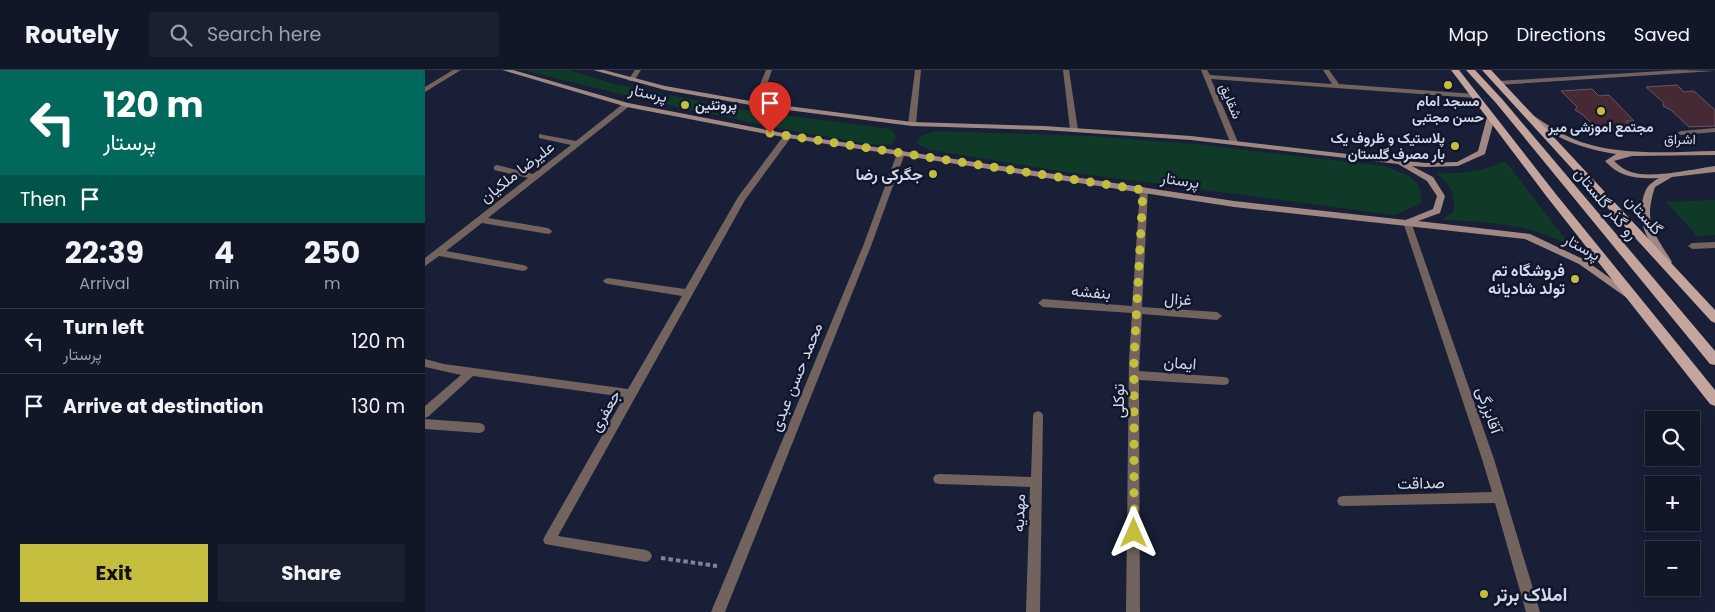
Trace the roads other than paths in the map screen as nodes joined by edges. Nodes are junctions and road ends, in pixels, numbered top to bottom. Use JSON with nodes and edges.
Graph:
{"nodes":[{"id":1,"x":458,"y":70,"type":"edge"},
{"id":2,"x":505,"y":70,"type":"edge"},
{"id":3,"x":596,"y":70,"type":"edge"},
{"id":4,"x":637,"y":70,"type":"edge"},
{"id":5,"x":769,"y":70,"type":"edge"},
{"id":6,"x":918,"y":70,"type":"edge"},
{"id":7,"x":1066,"y":70,"type":"edge"},
{"id":8,"x":1326,"y":70,"type":"edge"},
{"id":9,"x":1455,"y":70,"type":"edge"},
{"id":10,"x":1470,"y":70,"type":"edge"},
{"id":11,"x":1486,"y":70,"type":"edge"},
{"id":12,"x":1569,"y":70,"type":"edge"},
{"id":13,"x":1712,"y":70,"type":"edge"},
{"id":14,"x":1205,"y":73,"type":"edge"},
{"id":15,"x":1577,"y":78,"type":"junction"},
{"id":16,"x":632,"y":80,"type":"junction"},
{"id":17,"x":1498,"y":83,"type":"junction"},
{"id":18,"x":1337,"y":86,"type":"junction"},
{"id":19,"x":425,"y":90,"type":"edge"},
{"id":20,"x":1475,"y":96,"type":"junction"},
{"id":21,"x":627,"y":104,"type":"junction"},
{"id":22,"x":757,"y":104,"type":"junction"},
{"id":23,"x":1491,"y":117,"type":"junction"},
{"id":24,"x":1531,"y":118,"type":"junction"},
{"id":25,"x":911,"y":124,"type":"junction"},
{"id":26,"x":1074,"y":130,"type":"junction"},
{"id":27,"x":1715,"y":130,"type":"edge"},
{"id":28,"x":1681,"y":132,"type":"dead end"},
{"id":29,"x":541,"y":136,"type":"dead end"},
{"id":30,"x":788,"y":136,"type":"junction"},
{"id":31,"x":1234,"y":142,"type":"junction"},
{"id":32,"x":577,"y":144,"type":"junction"},
{"id":33,"x":1647,"y":152,"type":"junction"},
{"id":34,"x":901,"y":153,"type":"junction"},
{"id":35,"x":1715,"y":153,"type":"edge"},
{"id":36,"x":1398,"y":161,"type":"junction"},
{"id":37,"x":497,"y":168,"type":"dead end"},
{"id":38,"x":1715,"y":169,"type":"edge"},
{"id":39,"x":1671,"y":175,"type":"junction"},
{"id":40,"x":535,"y":177,"type":"junction"},
{"id":41,"x":1143,"y":190,"type":"junction"},
{"id":42,"x":480,"y":220,"type":"junction"},
{"id":43,"x":1407,"y":222,"type":"junction"},
{"id":44,"x":548,"y":231,"type":"dead end"},
{"id":45,"x":1715,"y":245,"type":"edge"},
{"id":46,"x":1692,"y":246,"type":"dead end"},
{"id":47,"x":438,"y":253,"type":"junction"},
{"id":48,"x":425,"y":263,"type":"edge"},
{"id":49,"x":523,"y":268,"type":"dead end"},
{"id":50,"x":1673,"y":272,"type":"junction"},
{"id":51,"x":608,"y":281,"type":"dead end"},
{"id":52,"x":688,"y":293,"type":"junction"},
{"id":53,"x":1633,"y":299,"type":"junction"},
{"id":54,"x":1043,"y":303,"type":"dead end"},
{"id":55,"x":1137,"y":312,"type":"junction"},
{"id":56,"x":1217,"y":316,"type":"dead end"},
{"id":57,"x":1715,"y":318,"type":"edge"},
{"id":58,"x":1715,"y":360,"type":"edge"},
{"id":59,"x":425,"y":363,"type":"edge"},
{"id":60,"x":472,"y":371,"type":"junction"},
{"id":61,"x":1134,"y":375,"type":"junction"},
{"id":62,"x":1224,"y":381,"type":"dead end"},
{"id":63,"x":632,"y":394,"type":"junction"},
{"id":64,"x":1715,"y":400,"type":"edge"},
{"id":65,"x":425,"y":413,"type":"edge"},
{"id":66,"x":1038,"y":416,"type":"dead end"},
{"id":67,"x":425,"y":424,"type":"edge"},
{"id":68,"x":479,"y":428,"type":"dead end"},
{"id":69,"x":939,"y":479,"type":"dead end"},
{"id":70,"x":1036,"y":482,"type":"junction"},
{"id":71,"x":1500,"y":497,"type":"junction"},
{"id":72,"x":1343,"y":501,"type":"dead end"},
{"id":73,"x":646,"y":556,"type":"road end"},
{"id":74,"x":718,"y":612,"type":"edge"},
{"id":75,"x":1033,"y":612,"type":"edge"},
{"id":76,"x":1133,"y":612,"type":"edge"},
{"id":77,"x":1533,"y":612,"type":"edge"}],
"edges":[{"from":1,"to":19,"type":"street"},
{"from":2,"to":21,"type":"main road","name":"پرستار"},
{"from":3,"to":16,"type":"main road","name":"پرستار"},
{"from":4,"to":16,"type":"street"},
{"from":5,"to":22,"type":"street"},
{"from":6,"to":25,"type":"street"},
{"from":7,"to":26,"type":"street"},
{"from":8,"to":18,"type":"street"},
{"from":9,"to":20,"type":"main road"},
{"from":10,"to":58,"type":"main road","name":"رو گذر گلستان"},
{"from":11,"to":17,"type":"main road","name":"گلستان"},
{"from":12,"to":15,"type":"street"},
{"from":13,"to":15,"type":"street"},
{"from":14,"to":18,"type":"street"},
{"from":14,"to":31,"type":"street","name":"شقایق"},
{"from":15,"to":17,"type":"street"},
{"from":16,"to":22,"type":"main road","name":"پرستار"},
{"from":17,"to":24,"type":"main road","name":"گلستان"},
{"from":18,"to":20,"type":"street"},
{"from":20,"to":23,"type":"main road"},
{"from":21,"to":30,"type":"main road","name":"پرستار"},
{"from":21,"to":32,"type":"street","name":"علیرضا ملکیان"},
{"from":22,"to":25,"type":"main road","name":"پرستار"},
{"from":23,"to":36,"type":"main road","name":"پرستار"},
{"from":23,"to":53,"type":"main road"},
{"from":24,"to":33,"type":"main road","name":"اشراق"},
{"from":24,"to":50,"type":"main road","name":"گلستان"},
{"from":25,"to":26,"type":"main road","name":"پرستار"},
{"from":26,"to":31,"type":"main road","name":"پرستار"},
{"from":27,"to":28,"type":"street"},
{"from":29,"to":32,"type":"street"},
{"from":30,"to":34,"type":"main road","name":"پرستار"},
{"from":30,"to":52,"type":"street","name":"جعفری"},
{"from":31,"to":36,"type":"main road","name":"پرستار"},
{"from":32,"to":40,"type":"street","name":"علیرضا ملکیان"},
{"from":33,"to":35,"type":"main road","name":"اشراق"},
{"from":33,"to":39,"type":"main road"},
{"from":34,"to":41,"type":"main road","name":"پرستار"},
{"from":34,"to":74,"type":"street","name":"محمد حسن عبدی"},
{"from":36,"to":43,"type":"main road"},
{"from":37,"to":40,"type":"street"},
{"from":38,"to":39,"type":"main road","name":"اشراق"},
{"from":39,"to":50,"type":"main road","name":"اشراق"},
{"from":40,"to":42,"type":"street","name":"علیرضا ملکیان"},
{"from":41,"to":43,"type":"main road","name":"پرستار"},
{"from":41,"to":55,"type":"street","name":"توکلی"},
{"from":42,"to":44,"type":"street"},
{"from":42,"to":47,"type":"street","name":"علیرضا ملکیان"},
{"from":43,"to":53,"type":"main road","name":"پرستار"},
{"from":43,"to":71,"type":"street","name":"آقابزرگی"},
{"from":45,"to":46,"type":"street"},
{"from":47,"to":48,"type":"street","name":"علیرضا ملکیان"},
{"from":47,"to":49,"type":"street"},
{"from":50,"to":57,"type":"main road","name":"گلستان"},
{"from":51,"to":52,"type":"street"},
{"from":52,"to":63,"type":"street","name":"جعفری"},
{"from":53,"to":64,"type":"main road"},
{"from":54,"to":55,"type":"street","name":"بنفشه"},
{"from":55,"to":56,"type":"street","name":"غزال"},
{"from":55,"to":61,"type":"street","name":"توکلی"},
{"from":59,"to":60,"type":"street"},
{"from":60,"to":63,"type":"street"},
{"from":60,"to":65,"type":"street"},
{"from":61,"to":62,"type":"street","name":"ایمان"},
{"from":61,"to":76,"type":"street","name":"توکلی"},
{"from":63,"to":73,"type":"street","name":"جعفری"},
{"from":66,"to":70,"type":"street","name":"مهدیه"},
{"from":67,"to":68,"type":"street"},
{"from":69,"to":70,"type":"street"},
{"from":70,"to":75,"type":"street","name":"مهدیه"},
{"from":71,"to":72,"type":"street","name":"صداقت"},
{"from":71,"to":77,"type":"street","name":"آقابزرگی"}]}
